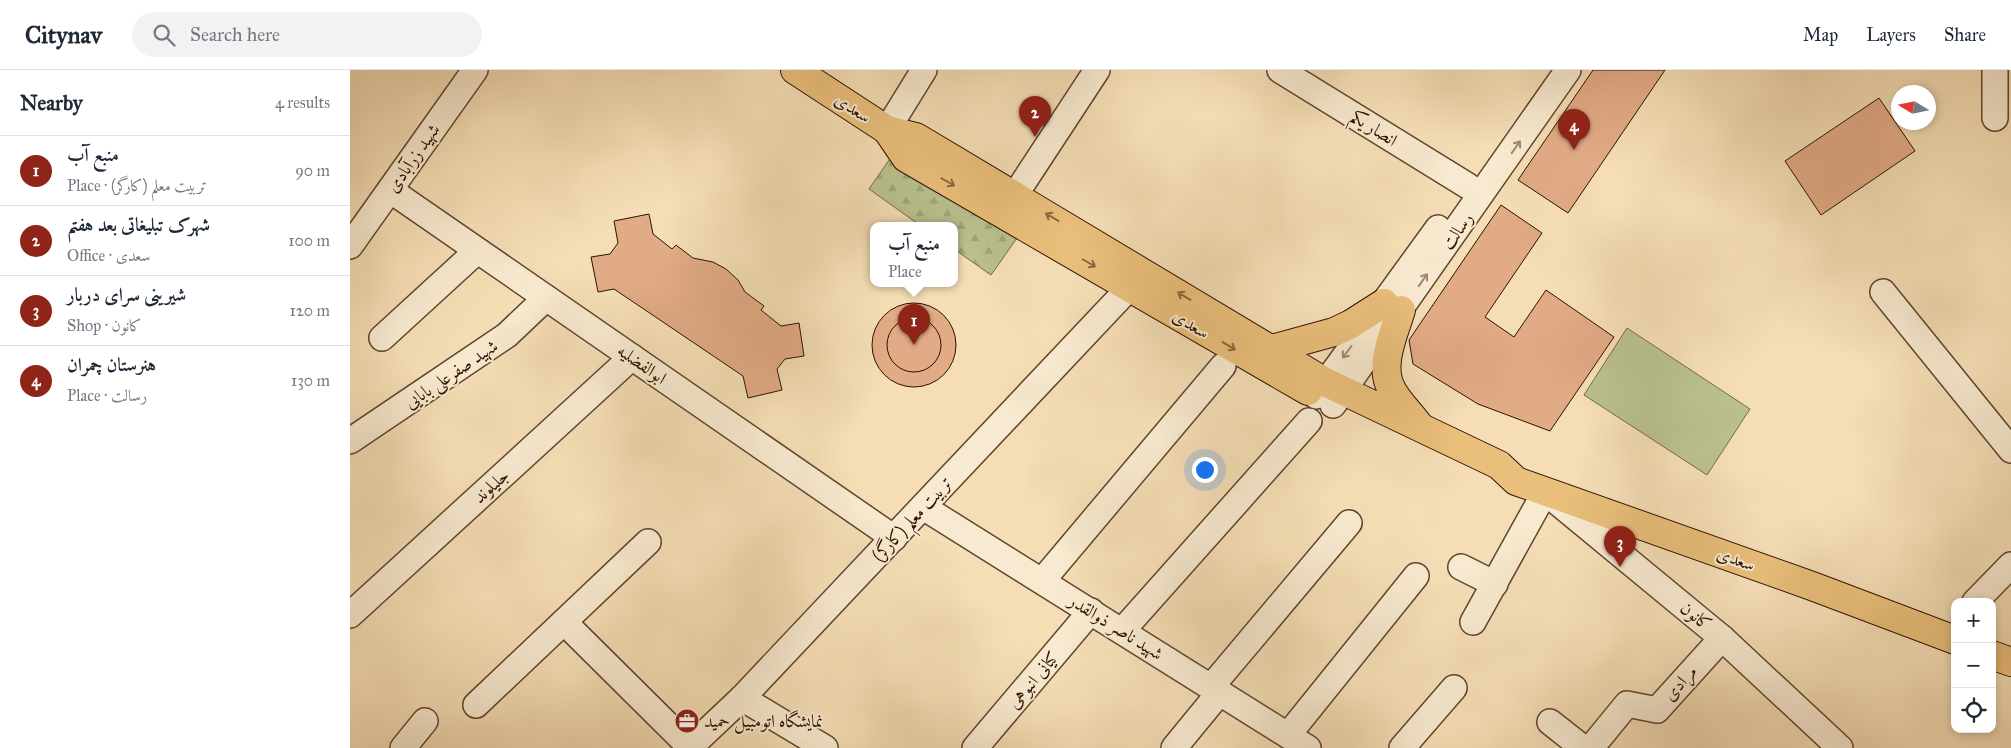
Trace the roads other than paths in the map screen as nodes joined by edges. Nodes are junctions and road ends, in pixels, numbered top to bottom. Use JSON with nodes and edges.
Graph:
{"nodes":[{"id":1,"x":475,"y":70,"type":"edge"},
{"id":2,"x":795,"y":70,"type":"edge"},
{"id":3,"x":924,"y":70,"type":"edge"},
{"id":4,"x":1097,"y":70,"type":"edge"},
{"id":5,"x":1280,"y":70,"type":"edge"},
{"id":6,"x":1549,"y":70,"type":"edge"},
{"id":7,"x":1568,"y":70,"type":"edge"},
{"id":8,"x":1995,"y":70,"type":"edge"},
{"id":9,"x":1995,"y":118,"type":"dead end"},
{"id":10,"x":887,"y":130,"type":"junction"},
{"id":11,"x":1468,"y":186,"type":"junction"},
{"id":12,"x":390,"y":190,"type":"junction"},
{"id":13,"x":1015,"y":195,"type":"junction"},
{"id":14,"x":350,"y":246,"type":"edge"},
{"id":15,"x":476,"y":251,"type":"junction"},
{"id":16,"x":1130,"y":286,"type":"junction"},
{"id":17,"x":1883,"y":292,"type":"dead end"},
{"id":18,"x":546,"y":298,"type":"junction"},
{"id":19,"x":1393,"y":306,"type":"junction"},
{"id":20,"x":382,"y":338,"type":"dead end"},
{"id":21,"x":1272,"y":349,"type":"junction"},
{"id":22,"x":632,"y":357,"type":"junction"},
{"id":23,"x":1222,"y":366,"type":"dead end"},
{"id":24,"x":1325,"y":399,"type":"junction"},
{"id":25,"x":1422,"y":430,"type":"junction"},
{"id":26,"x":350,"y":442,"type":"edge"},
{"id":27,"x":2011,"y":450,"type":"edge"},
{"id":28,"x":1516,"y":480,"type":"junction"},
{"id":29,"x":1545,"y":492,"type":"junction"},
{"id":30,"x":923,"y":507,"type":"junction"},
{"id":31,"x":1349,"y":523,"type":"dead end"},
{"id":32,"x":894,"y":538,"type":"junction"},
{"id":33,"x":648,"y":542,"type":"dead end"},
{"id":34,"x":2011,"y":565,"type":"edge"},
{"id":35,"x":1461,"y":567,"type":"dead end"},
{"id":36,"x":1416,"y":576,"type":"dead end"},
{"id":37,"x":1042,"y":581,"type":"junction"},
{"id":38,"x":1495,"y":584,"type":"junction"},
{"id":39,"x":1979,"y":598,"type":"edge"},
{"id":40,"x":1091,"y":612,"type":"junction"},
{"id":41,"x":350,"y":615,"type":"edge"},
{"id":42,"x":564,"y":622,"type":"junction"},
{"id":43,"x":1473,"y":622,"type":"dead end"},
{"id":44,"x":1122,"y":631,"type":"junction"},
{"id":45,"x":1951,"y":633,"type":"edge"},
{"id":46,"x":1722,"y":638,"type":"junction"},
{"id":47,"x":1996,"y":656,"type":"edge"},
{"id":48,"x":2011,"y":662,"type":"edge"},
{"id":49,"x":1454,"y":688,"type":"dead end"},
{"id":50,"x":1216,"y":690,"type":"junction"},
{"id":51,"x":742,"y":698,"type":"junction"},
{"id":52,"x":476,"y":705,"type":"dead end"},
{"id":53,"x":425,"y":721,"type":"dead end"},
{"id":54,"x":1550,"y":722,"type":"dead end"},
{"id":55,"x":1298,"y":741,"type":"edge"},
{"id":56,"x":690,"y":747,"type":"edge"},
{"id":57,"x":403,"y":748,"type":"edge"},
{"id":58,"x":825,"y":748,"type":"edge"},
{"id":59,"x":975,"y":748,"type":"edge"},
{"id":60,"x":1174,"y":748,"type":"edge"},
{"id":61,"x":1402,"y":748,"type":"edge"},
{"id":62,"x":1583,"y":748,"type":"edge"},
{"id":63,"x":1591,"y":748,"type":"edge"},
{"id":64,"x":1840,"y":748,"type":"edge"}],
"edges":[{"from":1,"to":12,"type":"street","name":"شهید زرآبادی"},
{"from":2,"to":10,"type":"main road","name":"سعدی"},
{"from":3,"to":10,"type":"street"},
{"from":4,"to":13,"type":"street"},
{"from":5,"to":11,"type":"street","name":"انصار یکم"},
{"from":6,"to":11,"type":"street","name":"رسالت"},
{"from":19,"to":7,"type":"street","name":"رسالت","one_way":true},
{"from":8,"to":9,"type":"street"},
{"from":10,"to":13,"type":"main road","name":"سعدی"},
{"from":10,"to":16,"type":"main road","name":"سعدی","one_way":true},
{"from":11,"to":19,"type":"street","name":"رسالت"},
{"from":12,"to":14,"type":"street","name":"شهید زرآبادی"},
{"from":12,"to":15,"type":"street","name":"ابوالفضلیه"},
{"from":21,"to":13,"type":"main road","name":"سعدی","one_way":true},
{"from":15,"to":18,"type":"street","name":"ابوالفضلیه"},
{"from":15,"to":20,"type":"street"},
{"from":16,"to":24,"type":"main road","name":"سعدی","one_way":true},
{"from":16,"to":30,"type":"street","name":"تربیت معلم (کارگر)"},
{"from":17,"to":27,"type":"street"},
{"from":18,"to":22,"type":"street","name":"ابوالفضلیه"},
{"from":18,"to":26,"type":"street","name":"شهید صفرعلی بابایی"},
{"from":19,"to":21,"type":"main road"},
{"from":19,"to":24,"type":"street","name":"رسالت"},
{"from":19,"to":25,"type":"main road"},
{"from":21,"to":24,"type":"main road","name":"سعدی"},
{"from":22,"to":32,"type":"street","name":"ابوالفضلیه"},
{"from":22,"to":41,"type":"street","name":"جلیلوند"},
{"from":23,"to":37,"type":"street"},
{"from":24,"to":25,"type":"main road","name":"سعدی"},
{"from":24,"to":28,"type":"main road","name":"سعدی"},
{"from":24,"to":44,"type":"street","name":"رسالت"},
{"from":25,"to":28,"type":"main road","name":"سعدی"},
{"from":28,"to":29,"type":"main road","name":"سعدی"},
{"from":29,"to":38,"type":"street"},
{"from":29,"to":45,"type":"main road","name":"سعدی"},
{"from":29,"to":46,"type":"street","name":"کانون"},
{"from":30,"to":32,"type":"street","name":"تربیت معلم (کارگر)"},
{"from":30,"to":37,"type":"street","name":"شهید ناصر ذوالقدر"},
{"from":31,"to":50,"type":"street"},
{"from":32,"to":51,"type":"street","name":"تربیت معلم (کارگر)"},
{"from":33,"to":42,"type":"street"},
{"from":34,"to":39,"type":"street"},
{"from":35,"to":38,"type":"street"},
{"from":36,"to":55,"type":"street"},
{"from":37,"to":40,"type":"street","name":"شهید ناصر ذوالقدر"},
{"from":38,"to":43,"type":"street"},
{"from":40,"to":44,"type":"street","name":"شهید ناصر ذوالقدر"},
{"from":40,"to":59,"type":"street","name":"کیانی انبوهی"},
{"from":42,"to":52,"type":"street"},
{"from":42,"to":56,"type":"street"},
{"from":44,"to":50,"type":"street","name":"شهید ناصر ذوالقدر"},
{"from":46,"to":63,"type":"street","name":"مرادی"},
{"from":46,"to":64,"type":"street","name":"کانون"},
{"from":47,"to":48,"type":"main road"},
{"from":49,"to":61,"type":"street"},
{"from":50,"to":55,"type":"street","name":"شهید ناصر ذوالقدر"},
{"from":50,"to":60,"type":"street"},
{"from":51,"to":56,"type":"street","name":"تربیت معلم (کارگر)"},
{"from":51,"to":58,"type":"street"},
{"from":53,"to":57,"type":"street"},
{"from":54,"to":62,"type":"street"}]}
